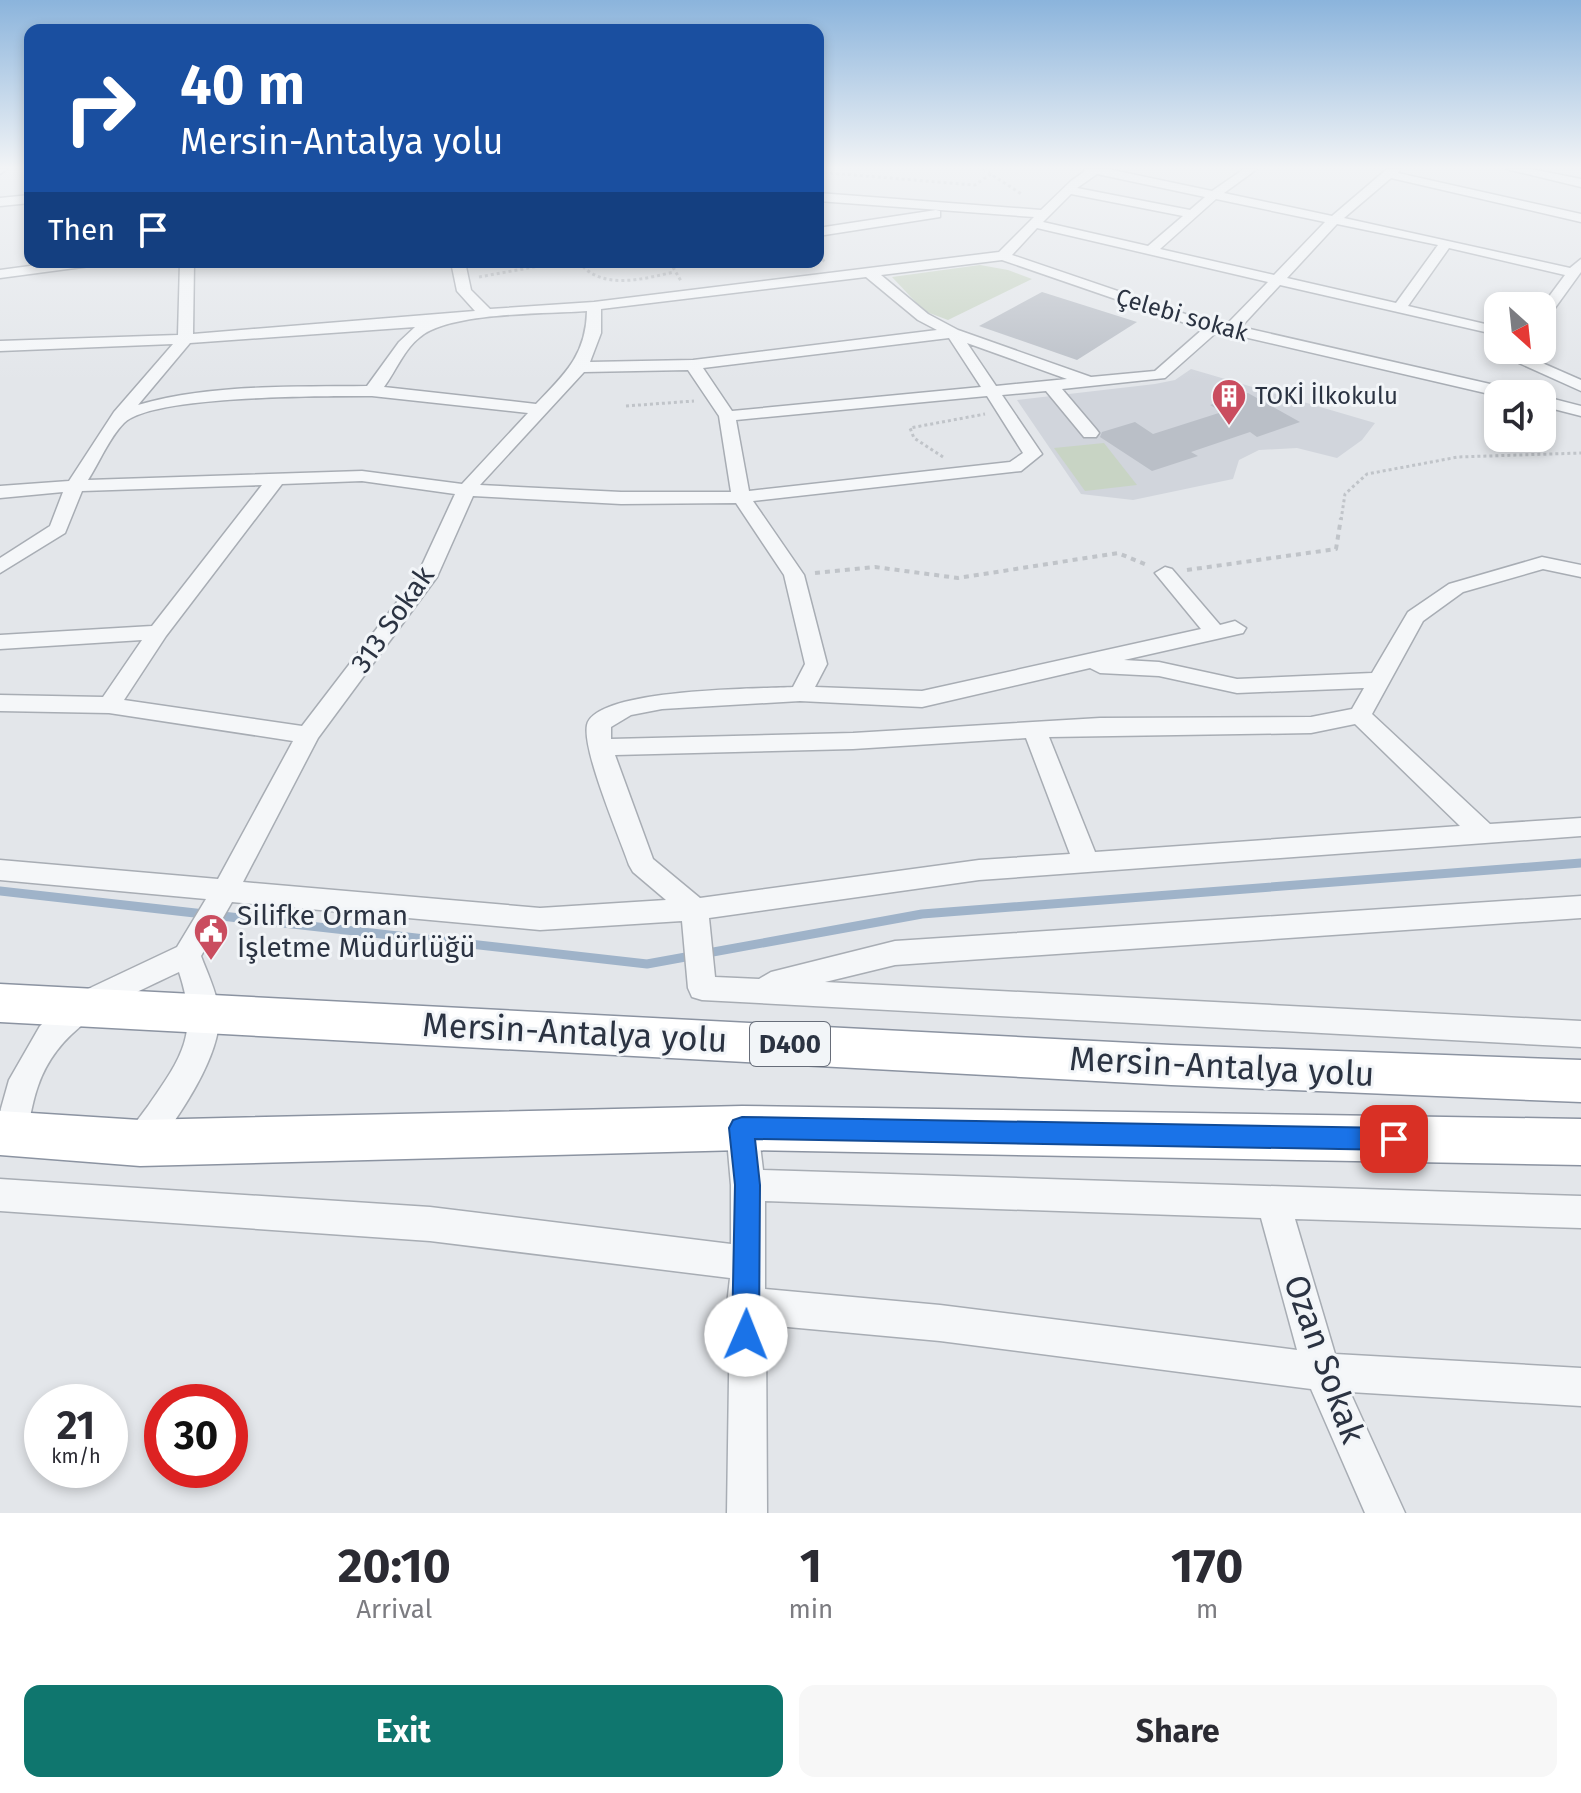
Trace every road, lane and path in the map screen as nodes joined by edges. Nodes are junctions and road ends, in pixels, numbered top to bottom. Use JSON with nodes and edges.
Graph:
{"nodes":[{"id":1,"x":1019,"y":240,"type":"edge"},
{"id":2,"x":1111,"y":240,"type":"edge"},
{"id":3,"x":1163,"y":240,"type":"edge"},
{"id":4,"x":1316,"y":240,"type":"edge"},
{"id":5,"x":1430,"y":240,"type":"edge"},
{"id":6,"x":1446,"y":243,"type":"junction"},
{"id":7,"x":1150,"y":251,"type":"junction"},
{"id":8,"x":1003,"y":256,"type":"junction"},
{"id":9,"x":45,"y":268,"type":"edge"},
{"id":10,"x":187,"y":268,"type":"edge"},
{"id":11,"x":459,"y":268,"type":"edge"},
{"id":12,"x":527,"y":268,"type":"edge"},
{"id":13,"x":582,"y":268,"type":"edge"},
{"id":14,"x":1576,"y":268,"type":"edge"},
{"id":15,"x":674,"y":272,"type":"dead end"},
{"id":16,"x":870,"y":273,"type":"junction"},
{"id":17,"x":0,"y":274,"type":"edge"},
{"id":18,"x":477,"y":277,"type":"dead end"},
{"id":19,"x":1277,"y":281,"type":"junction"},
{"id":20,"x":1556,"y":296,"type":"edge"},
{"id":21,"x":594,"y":306,"type":"junction"},
{"id":22,"x":1399,"y":309,"type":"junction"},
{"id":23,"x":486,"y":314,"type":"junction"},
{"id":24,"x":444,"y":320,"type":"junction"},
{"id":25,"x":1223,"y":328,"type":"junction"},
{"id":26,"x":1484,"y":328,"type":"edge"},
{"id":27,"x":953,"y":333,"type":"junction"},
{"id":28,"x":185,"y":339,"type":"junction"},
{"id":29,"x":0,"y":346,"type":"edge"},
{"id":30,"x":1538,"y":364,"type":"edge"},
{"id":31,"x":693,"y":365,"type":"junction"},
{"id":32,"x":580,"y":367,"type":"junction"},
{"id":33,"x":1091,"y":382,"type":"junction"},
{"id":34,"x":1051,"y":386,"type":"junction"},
{"id":35,"x":1581,"y":386,"type":"edge"},
{"id":36,"x":1484,"y":387,"type":"edge"},
{"id":37,"x":372,"y":391,"type":"junction"},
{"id":38,"x":994,"y":391,"type":"junction"},
{"id":39,"x":715,"y":399,"type":"junction"},
{"id":40,"x":1556,"y":405,"type":"edge"},
{"id":41,"x":626,"y":406,"type":"dead end"},
{"id":42,"x":543,"y":410,"type":"junction"},
{"id":43,"x":1006,"y":410,"type":"junction"},
{"id":44,"x":1581,"y":411,"type":"edge"},
{"id":45,"x":727,"y":416,"type":"junction"},
{"id":46,"x":119,"y":418,"type":"junction"},
{"id":47,"x":1090,"y":433,"type":"dead end"},
{"id":48,"x":1581,"y":453,"type":"edge"},
{"id":49,"x":945,"y":475,"type":"junction"},
{"id":50,"x":277,"y":478,"type":"junction"},
{"id":51,"x":75,"y":486,"type":"junction"},
{"id":52,"x":466,"y":490,"type":"junction"},
{"id":53,"x":0,"y":492,"type":"edge"},
{"id":54,"x":741,"y":497,"type":"junction"},
{"id":55,"x":0,"y":567,"type":"edge"},
{"id":56,"x":1581,"y":571,"type":"edge"},
{"id":57,"x":1165,"y":573,"type":"junction"},
{"id":58,"x":794,"y":575,"type":"junction"},
{"id":59,"x":158,"y":632,"type":"junction"},
{"id":60,"x":0,"y":642,"type":"edge"},
{"id":61,"x":1067,"y":665,"type":"junction"},
{"id":62,"x":1380,"y":680,"type":"junction"},
{"id":63,"x":800,"y":694,"type":"junction"},
{"id":64,"x":0,"y":703,"type":"edge"},
{"id":65,"x":109,"y":705,"type":"junction"},
{"id":66,"x":1360,"y":715,"type":"junction"},
{"id":67,"x":1035,"y":730,"type":"junction"},
{"id":68,"x":308,"y":735,"type":"junction"},
{"id":69,"x":600,"y":747,"type":"junction"},
{"id":70,"x":1581,"y":827,"type":"edge"},
{"id":71,"x":1484,"y":834,"type":"junction"},
{"id":72,"x":1086,"y":862,"type":"junction"},
{"id":73,"x":0,"y":870,"type":"edge"},
{"id":74,"x":222,"y":896,"type":"junction"},
{"id":75,"x":1581,"y":907,"type":"edge"},
{"id":76,"x":695,"y":909,"type":"junction"},
{"id":77,"x":192,"y":945,"type":"junction"},
{"id":78,"x":746,"y":990,"type":"junction"},
{"id":79,"x":0,"y":1003,"type":"edge"},
{"id":80,"x":81,"y":1006,"type":"junction"},
{"id":81,"x":205,"y":1012,"type":"junction"},
{"id":82,"x":1581,"y":1034,"type":"edge"},
{"id":83,"x":1581,"y":1081,"type":"edge"},
{"id":84,"x":742,"y":1128,"type":"junction"},
{"id":85,"x":5,"y":1134,"type":"edge"},
{"id":86,"x":1581,"y":1142,"type":"edge"},
{"id":87,"x":140,"y":1143,"type":"junction"},
{"id":88,"x":748,"y":1185,"type":"junction"},
{"id":89,"x":0,"y":1195,"type":"edge"},
{"id":90,"x":1273,"y":1202,"type":"junction"},
{"id":91,"x":1581,"y":1212,"type":"edge"},
{"id":92,"x":748,"y":1263,"type":"junction"},
{"id":93,"x":745,"y":1305,"type":"junction"},
{"id":94,"x":1322,"y":1372,"type":"junction"},
{"id":95,"x":1581,"y":1387,"type":"edge"},
{"id":96,"x":747,"y":1513,"type":"edge"},
{"id":97,"x":1385,"y":1513,"type":"edge"}],
"edges":[{"from":1,"to":8,"type":"street"},
{"from":2,"to":7,"type":"street"},
{"from":3,"to":7,"type":"street"},
{"from":4,"to":19,"type":"street"},
{"from":5,"to":6,"type":"street"},
{"from":6,"to":14,"type":"street"},
{"from":6,"to":22,"type":"street"},
{"from":7,"to":19,"type":"street"},
{"from":8,"to":16,"type":"street","name":"Çelebi sokak"},
{"from":8,"to":25,"type":"street","name":"Çelebi sokak"},
{"from":9,"to":17,"type":"street"},
{"from":10,"to":28,"type":"street"},
{"from":11,"to":23,"type":"street"},
{"from":12,"to":18,"type":"path"},
{"from":13,"to":15,"type":"path"},
{"from":14,"to":20,"type":"street"},
{"from":16,"to":21,"type":"street","name":"Çelebi sokak"},
{"from":16,"to":27,"type":"street"},
{"from":19,"to":22,"type":"street"},
{"from":19,"to":25,"type":"street"},
{"from":21,"to":23,"type":"street","name":"Çelebi sokak"},
{"from":21,"to":32,"type":"street","name":"313 Sokak"},
{"from":22,"to":26,"type":"street"},
{"from":23,"to":24,"type":"street","name":"Çelebi sokak"},
{"from":24,"to":28,"type":"street"},
{"from":24,"to":37,"type":"street"},
{"from":25,"to":33,"type":"street"},
{"from":25,"to":36,"type":"street","name":"Çelebi sokak"},
{"from":27,"to":31,"type":"street"},
{"from":27,"to":33,"type":"street"},
{"from":27,"to":38,"type":"street"},
{"from":28,"to":29,"type":"street"},
{"from":28,"to":46,"type":"street"},
{"from":30,"to":35,"type":"street"},
{"from":31,"to":32,"type":"street"},
{"from":31,"to":39,"type":"street"},
{"from":32,"to":42,"type":"street","name":"313 Sokak"},
{"from":33,"to":34,"type":"street"},
{"from":34,"to":38,"type":"street"},
{"from":34,"to":47,"type":"street"},
{"from":37,"to":42,"type":"street"},
{"from":37,"to":46,"type":"street"},
{"from":38,"to":43,"type":"street"},
{"from":38,"to":45,"type":"street"},
{"from":39,"to":41,"type":"path"},
{"from":39,"to":45,"type":"street"},
{"from":40,"to":44,"type":"street"},
{"from":42,"to":52,"type":"street","name":"313 Sokak"},
{"from":43,"to":49,"type":"street"},
{"from":43,"to":49,"type":"path"},
{"from":45,"to":54,"type":"street"},
{"from":46,"to":51,"type":"street"},
{"from":48,"to":57,"type":"path"},
{"from":49,"to":54,"type":"street"},
{"from":50,"to":51,"type":"street"},
{"from":50,"to":52,"type":"street"},
{"from":50,"to":59,"type":"street"},
{"from":51,"to":53,"type":"street"},
{"from":51,"to":55,"type":"street"},
{"from":52,"to":54,"type":"street"},
{"from":52,"to":68,"type":"street","name":"313 Sokak"},
{"from":54,"to":58,"type":"street"},
{"from":56,"to":62,"type":"street"},
{"from":57,"to":58,"type":"path"},
{"from":57,"to":61,"type":"street"},
{"from":58,"to":63,"type":"street"},
{"from":59,"to":60,"type":"street"},
{"from":59,"to":65,"type":"street"},
{"from":61,"to":62,"type":"street"},
{"from":61,"to":63,"type":"street"},
{"from":62,"to":66,"type":"street"},
{"from":63,"to":69,"type":"street"},
{"from":64,"to":65,"type":"street"},
{"from":65,"to":68,"type":"street"},
{"from":66,"to":67,"type":"street"},
{"from":66,"to":71,"type":"street"},
{"from":67,"to":69,"type":"street"},
{"from":67,"to":72,"type":"street"},
{"from":68,"to":74,"type":"street","name":"313 Sokak"},
{"from":69,"to":76,"type":"street"},
{"from":70,"to":71,"type":"street"},
{"from":71,"to":72,"type":"street"},
{"from":72,"to":76,"type":"street"},
{"from":73,"to":74,"type":"street"},
{"from":74,"to":76,"type":"street"},
{"from":74,"to":77,"type":"street","name":"313 Sokak"},
{"from":75,"to":78,"type":"street"},
{"from":76,"to":78,"type":"street"},
{"from":77,"to":80,"type":"street"},
{"from":77,"to":81,"type":"street"},
{"from":78,"to":82,"type":"street"},
{"from":79,"to":80,"type":"highway","name":"Mersin-Antalya yolu","number":"D400"},
{"from":80,"to":81,"type":"highway","name":"Mersin-Antalya yolu","number":"D400"},
{"from":80,"to":85,"type":"street"},
{"from":81,"to":83,"type":"highway","name":"Mersin-Antalya yolu","number":"D400"},
{"from":81,"to":87,"type":"street"},
{"from":84,"to":86,"type":"highway"},
{"from":84,"to":87,"type":"highway"},
{"from":84,"to":88,"type":"street"},
{"from":85,"to":87,"type":"highway"},
{"from":88,"to":90,"type":"street"},
{"from":88,"to":92,"type":"street"},
{"from":89,"to":92,"type":"street"},
{"from":90,"to":91,"type":"street"},
{"from":90,"to":94,"type":"street","name":"Ozan Sokak"},
{"from":92,"to":93,"type":"street"},
{"from":93,"to":94,"type":"street"},
{"from":93,"to":96,"type":"street"},
{"from":94,"to":95,"type":"street"},
{"from":94,"to":97,"type":"street","name":"Ozan Sokak"}]}
